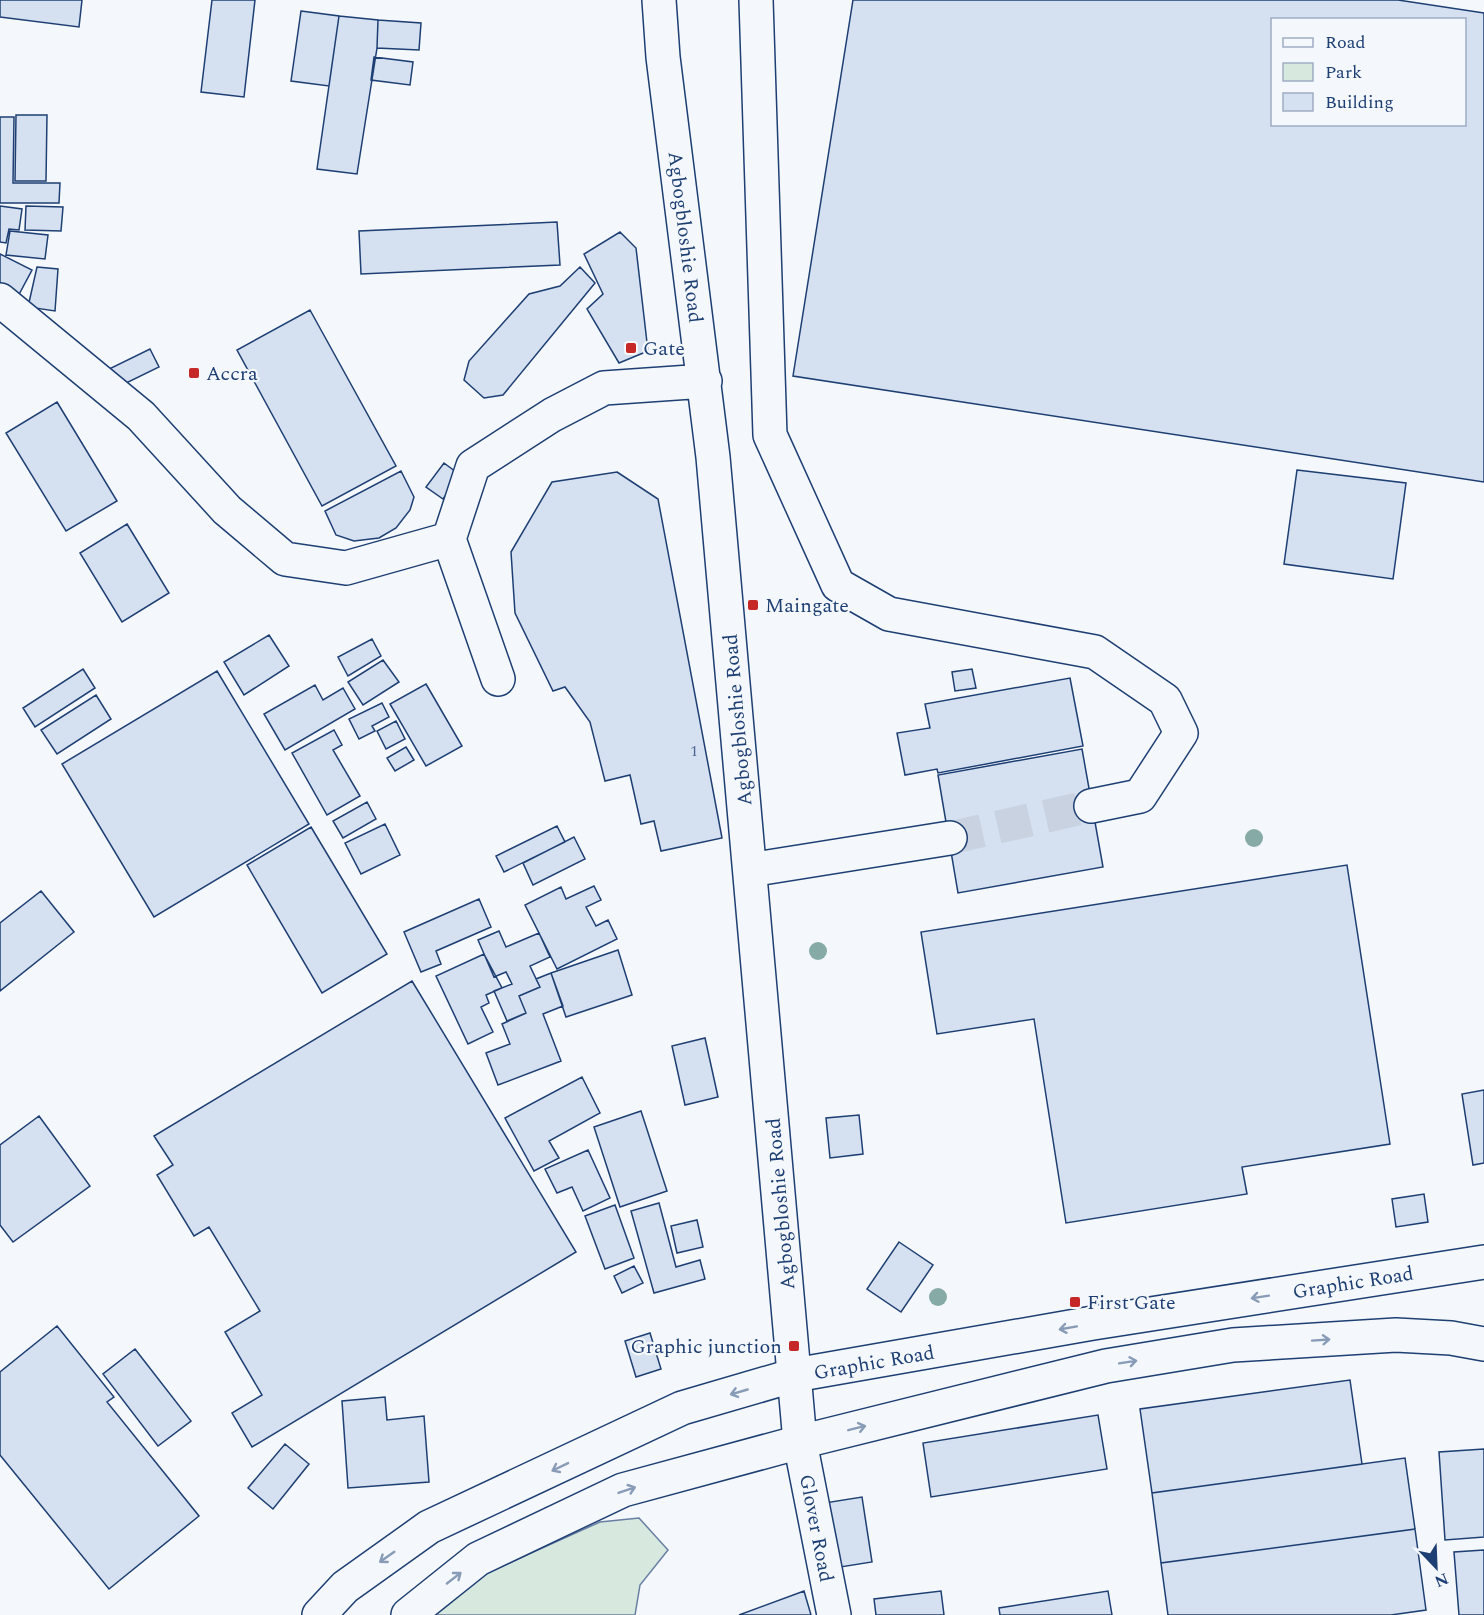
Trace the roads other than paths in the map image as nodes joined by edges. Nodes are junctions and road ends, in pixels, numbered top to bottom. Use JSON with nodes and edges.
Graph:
{"nodes":[{"id":1,"x":659,"y":0,"type":"edge"},
{"id":2,"x":756,"y":0,"type":"edge"},
{"id":3,"x":0,"y":300,"type":"edge"},
{"id":4,"x":705,"y":381,"type":"junction"},
{"id":5,"x":449,"y":539,"type":"junction"},
{"id":6,"x":498,"y":679,"type":"dead end"},
{"id":7,"x":1091,"y":806,"type":"tunnel mouth"},
{"id":8,"x":950,"y":838,"type":"tunnel mouth"},
{"id":9,"x":750,"y":870,"type":"junction"},
{"id":10,"x":1484,"y":1262,"type":"edge"},
{"id":11,"x":1484,"y":1344,"type":"edge"},
{"id":12,"x":795,"y":1375,"type":"junction"},
{"id":13,"x":800,"y":1442,"type":"junction"},
{"id":14,"x":319,"y":1615,"type":"edge"},
{"id":15,"x":408,"y":1615,"type":"edge"},
{"id":16,"x":834,"y":1615,"type":"edge"}],
"edges":[{"from":1,"to":4,"type":"main road","name":"Agbogbloshie Road"},
{"from":2,"to":7,"type":"main road"},
{"from":3,"to":5,"type":"main road"},
{"from":4,"to":5,"type":"main road"},
{"from":4,"to":9,"type":"main road","name":"Agbogbloshie Road"},
{"from":5,"to":6,"type":"main road"},
{"from":8,"to":9,"type":"main road"},
{"from":9,"to":12,"type":"main road","name":"Agbogbloshie Road"},
{"from":10,"to":12,"type":"main road","name":"Graphic Road","one_way":true},
{"from":13,"to":11,"type":"main road","one_way":true},
{"from":12,"to":13,"type":"main road","name":"Agbogbloshie Road"},
{"from":12,"to":14,"type":"main road","name":"Graphic Road","one_way":true},
{"from":15,"to":13,"type":"main road","one_way":true},
{"from":13,"to":16,"type":"main road","name":"Glover Road"}]}
